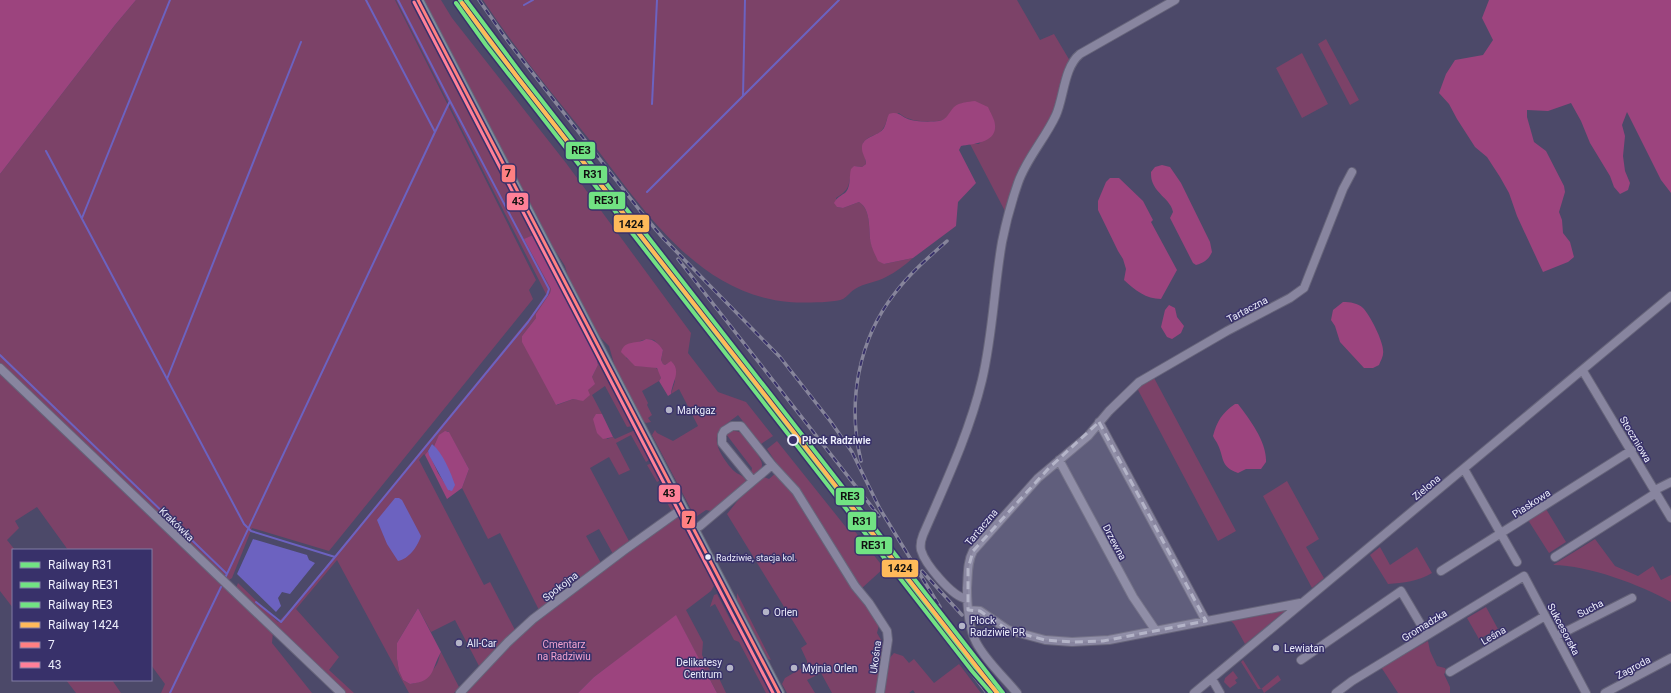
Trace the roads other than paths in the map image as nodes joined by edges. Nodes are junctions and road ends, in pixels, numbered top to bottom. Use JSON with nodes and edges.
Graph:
{"nodes":[{"id":1,"x":418,"y":0,"type":"edge"},
{"id":2,"x":1175,"y":0,"type":"edge"},
{"id":3,"x":1352,"y":172,"type":"dead end"},
{"id":4,"x":1671,"y":296,"type":"edge"},
{"id":5,"x":0,"y":368,"type":"edge"},
{"id":6,"x":1583,"y":371,"type":"junction"},
{"id":7,"x":1099,"y":422,"type":"junction"},
{"id":8,"x":1632,"y":450,"type":"junction"},
{"id":9,"x":1059,"y":460,"type":"junction"},
{"id":10,"x":772,"y":465,"type":"junction"},
{"id":11,"x":1464,"y":469,"type":"junction"},
{"id":12,"x":753,"y":481,"type":"junction"},
{"id":13,"x":1671,"y":482,"type":"edge"},
{"id":14,"x":1655,"y":492,"type":"junction"},
{"id":15,"x":683,"y":508,"type":"junction"},
{"id":16,"x":1671,"y":518,"type":"edge"},
{"id":17,"x":694,"y":529,"type":"junction"},
{"id":18,"x":1502,"y":534,"type":"junction"},
{"id":19,"x":1555,"y":557,"type":"dead end"},
{"id":20,"x":1517,"y":562,"type":"dead end"},
{"id":21,"x":1441,"y":571,"type":"dead end"},
{"id":22,"x":1524,"y":576,"type":"joint"},
{"id":23,"x":1632,"y":598,"type":"dead end"},
{"id":24,"x":967,"y":599,"type":"junction"},
{"id":25,"x":1303,"y":602,"type":"junction"},
{"id":26,"x":968,"y":610,"type":"junction"},
{"id":27,"x":1545,"y":616,"type":"junction"},
{"id":28,"x":1206,"y":621,"type":"junction"},
{"id":29,"x":1156,"y":631,"type":"junction"},
{"id":30,"x":1427,"y":635,"type":"junction"},
{"id":31,"x":1557,"y":636,"type":"junction"},
{"id":32,"x":1671,"y":658,"type":"edge"},
{"id":33,"x":1301,"y":660,"type":"dead end"},
{"id":34,"x":1450,"y":672,"type":"dead end"},
{"id":35,"x":1212,"y":679,"type":"junction"},
{"id":36,"x":341,"y":693,"type":"edge"},
{"id":37,"x":460,"y":693,"type":"edge"},
{"id":38,"x":779,"y":693,"type":"edge"},
{"id":39,"x":880,"y":693,"type":"edge"},
{"id":40,"x":1017,"y":693,"type":"edge"},
{"id":41,"x":1194,"y":693,"type":"edge"},
{"id":42,"x":1220,"y":693,"type":"edge"},
{"id":43,"x":1336,"y":693,"type":"edge"},
{"id":44,"x":1586,"y":693,"type":"edge"},
{"id":45,"x":1605,"y":693,"type":"edge"}],
"edges":[{"from":1,"to":15,"type":"main road"},
{"from":2,"to":24,"type":"street"},
{"from":3,"to":7,"type":"street","name":"Tartaczna"},
{"from":4,"to":6,"type":"street","name":"Zielona"},
{"from":5,"to":36,"type":"street","name":"Krakówka"},
{"from":6,"to":8,"type":"street","name":"Stoczniowa"},
{"from":6,"to":11,"type":"street","name":"Zielona"},
{"from":7,"to":9,"type":"street","name":"Tartaczna"},
{"from":7,"to":28,"type":"street"},
{"from":8,"to":14,"type":"street","name":"Stoczniowa"},
{"from":8,"to":18,"type":"street","name":"Piaskowa"},
{"from":9,"to":24,"type":"street","name":"Tartaczna"},
{"from":9,"to":29,"type":"street","name":"Drzewna"},
{"from":10,"to":12,"type":"street"},
{"from":10,"to":12,"type":"street","name":"Ukośna"},
{"from":10,"to":39,"type":"street","name":"Ukośna"},
{"from":11,"to":18,"type":"street"},
{"from":11,"to":25,"type":"street","name":"Zielona"},
{"from":12,"to":17,"type":"street"},
{"from":13,"to":14,"type":"street"},
{"from":14,"to":16,"type":"street","name":"Stoczniowa"},
{"from":14,"to":19,"type":"street"},
{"from":15,"to":17,"type":"main road"},
{"from":15,"to":37,"type":"street","name":"Spokojna"},
{"from":17,"to":38,"type":"main road"},
{"from":18,"to":20,"type":"street"},
{"from":18,"to":21,"type":"street","name":"Piaskowa"},
{"from":22,"to":27,"type":"street","name":"Sukcesorska"},
{"from":22,"to":30,"type":"street","name":"Gromadzka"},
{"from":23,"to":31,"type":"street","name":"Sucha"},
{"from":24,"to":26,"type":"street","name":"Tartaczna"},
{"from":25,"to":28,"type":"street"},
{"from":25,"to":35,"type":"street","name":"Zielona"},
{"from":26,"to":29,"type":"street"},
{"from":26,"to":40,"type":"street","name":"Tartaczna"},
{"from":27,"to":31,"type":"street","name":"Sukcesorska"},
{"from":27,"to":34,"type":"street","name":"Leśna"},
{"from":28,"to":29,"type":"street"},
{"from":30,"to":33,"type":"street"},
{"from":30,"to":43,"type":"street","name":"Gromadzka"},
{"from":31,"to":44,"type":"street","name":"Sukcesorska"},
{"from":32,"to":45,"type":"street","name":"Zagroda"},
{"from":35,"to":41,"type":"street","name":"Zielona"},
{"from":35,"to":42,"type":"street"}]}
